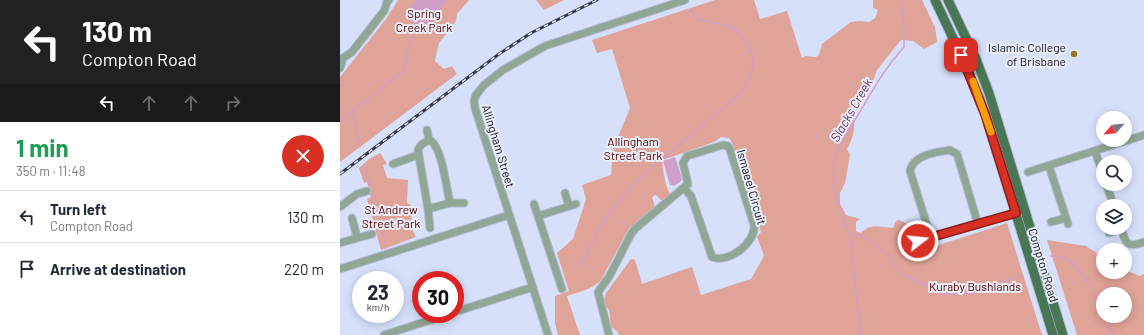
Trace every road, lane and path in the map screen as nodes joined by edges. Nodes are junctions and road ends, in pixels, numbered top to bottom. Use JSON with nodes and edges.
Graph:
{"nodes":[{"id":1,"x":685,"y":0,"type":"edge"},
{"id":2,"x":935,"y":0,"type":"edge"},
{"id":3,"x":948,"y":0,"type":"edge"},
{"id":4,"x":956,"y":0,"type":"edge"},
{"id":5,"x":386,"y":1,"type":"edge"},
{"id":6,"x":952,"y":9,"type":"junction"},
{"id":7,"x":342,"y":56,"type":"edge"},
{"id":8,"x":340,"y":68,"type":"edge"},
{"id":9,"x":428,"y":130,"type":"dead end"},
{"id":10,"x":1144,"y":135,"type":"edge"},
{"id":11,"x":428,"y":141,"type":"junction"},
{"id":12,"x":1095,"y":151,"type":"junction"},
{"id":13,"x":418,"y":155,"type":"junction"},
{"id":14,"x":1096,"y":155,"type":"edge"},
{"id":15,"x":394,"y":164,"type":"dead end"},
{"id":16,"x":1049,"y":166,"type":"junction"},
{"id":17,"x":1028,"y":172,"type":"dead end"},
{"id":18,"x":684,"y":188,"type":"junction"},
{"id":19,"x":367,"y":191,"type":"dead end"},
{"id":20,"x":565,"y":193,"type":"dead end"},
{"id":21,"x":657,"y":200,"type":"dead end"},
{"id":22,"x":464,"y":202,"type":"dead end"},
{"id":23,"x":450,"y":203,"type":"junction"},
{"id":24,"x":534,"y":204,"type":"dead end"},
{"id":25,"x":340,"y":206,"type":"edge"},
{"id":26,"x":662,"y":206,"type":"junction"},
{"id":27,"x":428,"y":209,"type":"junction"},
{"id":28,"x":1016,"y":213,"type":"junction"},
{"id":29,"x":509,"y":215,"type":"junction"},
{"id":30,"x":538,"y":216,"type":"junction"},
{"id":31,"x":352,"y":218,"type":"dead end"},
{"id":32,"x":1051,"y":222,"type":"dead end"},
{"id":33,"x":978,"y":224,"type":"junction"},
{"id":34,"x":430,"y":228,"type":"dead end"},
{"id":35,"x":372,"y":234,"type":"dead end"},
{"id":36,"x":1123,"y":235,"type":"edge"},
{"id":37,"x":357,"y":238,"type":"junction"},
{"id":38,"x":931,"y":238,"type":"junction"},
{"id":39,"x":918,"y":241,"type":"dead end"},
{"id":40,"x":1144,"y":242,"type":"edge"},
{"id":41,"x":340,"y":243,"type":"edge"},
{"id":42,"x":340,"y":269,"type":"edge"},
{"id":43,"x":533,"y":287,"type":"junction"},
{"id":44,"x":562,"y":289,"type":"dead end"},
{"id":45,"x":464,"y":309,"type":"edge"},
{"id":46,"x":422,"y":323,"type":"edge"},
{"id":47,"x":384,"y":335,"type":"edge"},
{"id":48,"x":548,"y":335,"type":"edge"},
{"id":49,"x":609,"y":335,"type":"edge"},
{"id":50,"x":1053,"y":335,"type":"edge"},
{"id":51,"x":1063,"y":335,"type":"edge"}],
"edges":[{"from":1,"to":29,"type":"street","name":"Allingham Street"},
{"from":2,"to":28,"type":"main road","name":"Compton Road"},
{"from":3,"to":6,"type":"main road","name":"Compton Road"},
{"from":4,"to":6,"type":"main road"},
{"from":5,"to":7,"type":"street"},
{"from":6,"to":51,"type":"main road","name":"Compton Road"},
{"from":7,"to":8,"type":"street"},
{"from":9,"to":11,"type":"street"},
{"from":10,"to":12,"type":"street"},
{"from":11,"to":13,"type":"street"},
{"from":11,"to":23,"type":"street"},
{"from":12,"to":14,"type":"street"},
{"from":12,"to":16,"type":"street"},
{"from":13,"to":15,"type":"street"},
{"from":13,"to":27,"type":"street"},
{"from":16,"to":17,"type":"street"},
{"from":16,"to":32,"type":"street"},
{"from":18,"to":18,"type":"street","name":"Ismaeel Circuit"},
{"from":18,"to":26,"type":"street"},
{"from":19,"to":25,"type":"street"},
{"from":20,"to":30,"type":"street"},
{"from":21,"to":26,"type":"street"},
{"from":22,"to":23,"type":"street"},
{"from":23,"to":27,"type":"street"},
{"from":24,"to":30,"type":"street"},
{"from":26,"to":49,"type":"street"},
{"from":27,"to":34,"type":"street"},
{"from":28,"to":33,"type":"street"},
{"from":28,"to":50,"type":"main road","name":"Compton Road"},
{"from":29,"to":42,"type":"street"},
{"from":29,"to":43,"type":"street","name":"Allingham Street"},
{"from":30,"to":44,"type":"street"},
{"from":31,"to":37,"type":"street"},
{"from":33,"to":38,"type":"street"},
{"from":33,"to":38,"type":"street"},
{"from":35,"to":37,"type":"street"},
{"from":36,"to":40,"type":"street"},
{"from":37,"to":41,"type":"street"},
{"from":38,"to":39,"type":"street"},
{"from":43,"to":45,"type":"street"},
{"from":43,"to":48,"type":"street","name":"Allingham Street"},
{"from":46,"to":47,"type":"street"}]}
